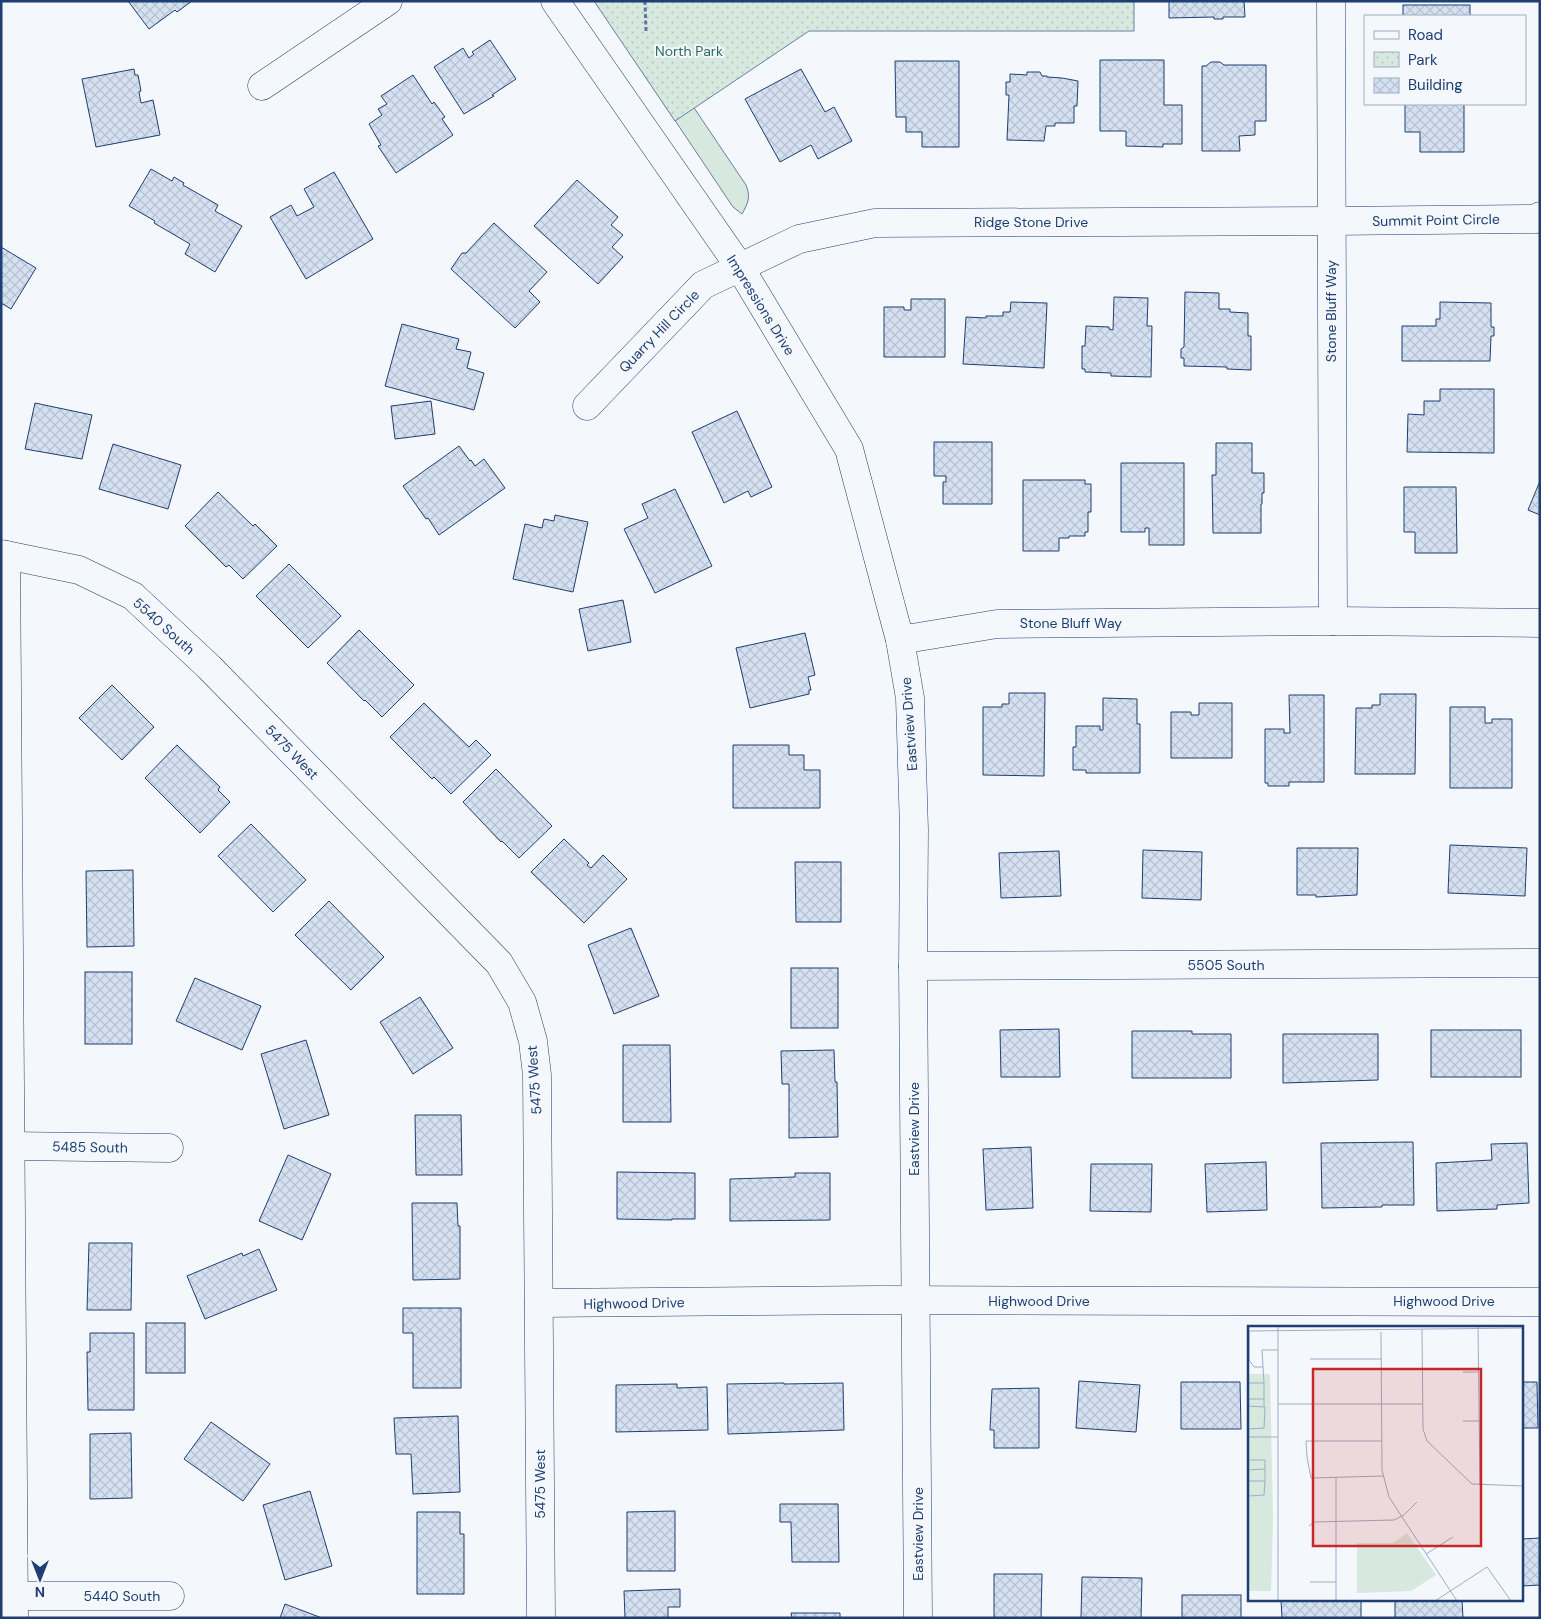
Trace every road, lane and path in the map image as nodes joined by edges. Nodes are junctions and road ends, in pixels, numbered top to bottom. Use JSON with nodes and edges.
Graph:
{"nodes":[{"id":1,"x":388,"y":1,"type":"edge"},
{"id":2,"x":555,"y":1,"type":"edge"},
{"id":3,"x":645,"y":1,"type":"edge"},
{"id":4,"x":1331,"y":1,"type":"edge"},
{"id":5,"x":646,"y":31,"type":"dead end"},
{"id":6,"x":262,"y":86,"type":"dead end"},
{"id":7,"x":1540,"y":216,"type":"edge"},
{"id":8,"x":1331,"y":221,"type":"junction"},
{"id":9,"x":739,"y":266,"type":"junction"},
{"id":10,"x":587,"y":406,"type":"dead end"},
{"id":11,"x":4,"y":555,"type":"edge"},
{"id":12,"x":1333,"y":621,"type":"junction"},
{"id":13,"x":1540,"y":623,"type":"edge"},
{"id":14,"x":900,"y":640,"type":"junction"},
{"id":15,"x":209,"y":667,"type":"joint"},
{"id":16,"x":1540,"y":963,"type":"edge"},
{"id":17,"x":913,"y":966,"type":"junction"},
{"id":18,"x":10,"y":1146,"type":"junction"},
{"id":19,"x":169,"y":1148,"type":"dead end"},
{"id":20,"x":916,"y":1300,"type":"junction"},
{"id":21,"x":1540,"y":1302,"type":"edge"},
{"id":22,"x":539,"y":1303,"type":"junction"},
{"id":23,"x":170,"y":1596,"type":"dead end"},
{"id":24,"x":14,"y":1607,"type":"edge"},
{"id":25,"x":541,"y":1618,"type":"edge"},
{"id":26,"x":918,"y":1618,"type":"edge"}],
"edges":[{"from":1,"to":6,"type":"street"},
{"from":2,"to":9,"type":"street","name":"Impressions Drive"},
{"from":3,"to":5,"type":"path"},
{"from":4,"to":8,"type":"street","name":"Stone Bluff Way"},
{"from":7,"to":8,"type":"street","name":"Summit Point Circle"},
{"from":8,"to":9,"type":"street","name":"Ridge Stone Drive"},
{"from":8,"to":12,"type":"street","name":"Stone Bluff Way"},
{"from":9,"to":10,"type":"street","name":"Quarry Hill Circle"},
{"from":9,"to":14,"type":"street","name":"Impressions Drive"},
{"from":11,"to":15,"type":"street","name":"5540 South"},
{"from":11,"to":18,"type":"street"},
{"from":12,"to":13,"type":"street","name":"Stone Bluff Way"},
{"from":12,"to":14,"type":"street","name":"Stone Bluff Way"},
{"from":14,"to":17,"type":"street","name":"Eastview Drive"},
{"from":15,"to":22,"type":"street","name":"5475 West"},
{"from":16,"to":17,"type":"street","name":"5505 South"},
{"from":17,"to":20,"type":"street","name":"Eastview Drive"},
{"from":18,"to":19,"type":"street","name":"5485 South"},
{"from":18,"to":24,"type":"street"},
{"from":20,"to":21,"type":"street","name":"Highwood Drive"},
{"from":20,"to":22,"type":"street","name":"Highwood Drive"},
{"from":20,"to":26,"type":"street","name":"Eastview Drive"},
{"from":22,"to":25,"type":"street","name":"5475 West"},
{"from":23,"to":24,"type":"street","name":"5440 South"}]}
